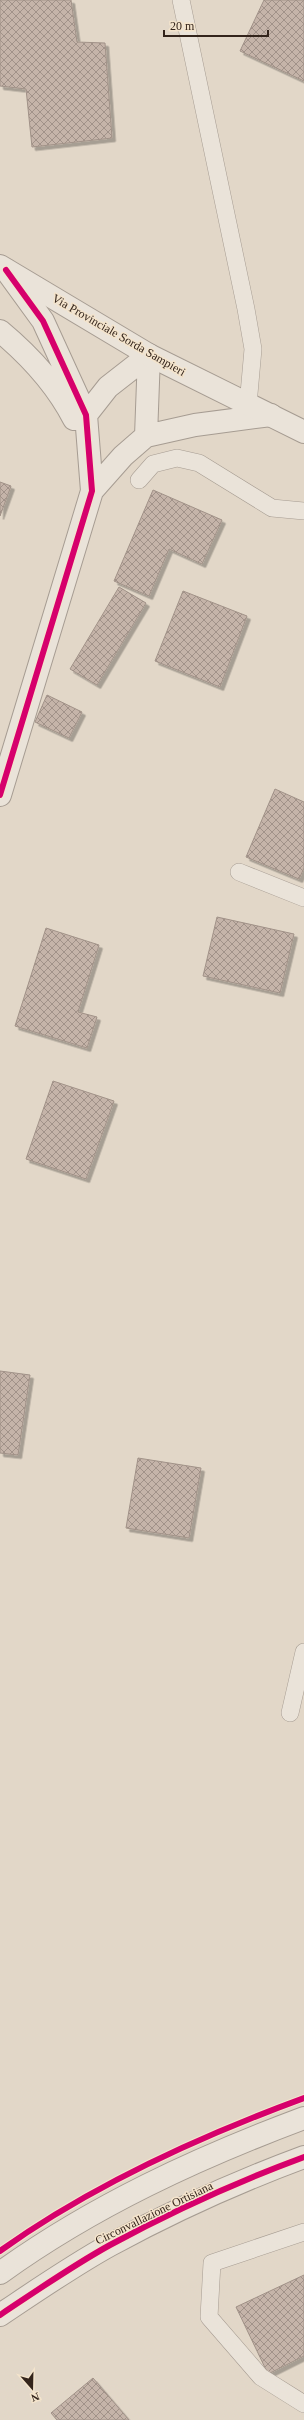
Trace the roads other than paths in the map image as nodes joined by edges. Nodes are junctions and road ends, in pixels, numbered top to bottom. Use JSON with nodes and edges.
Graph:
{"nodes":[{"id":1,"x":181,"y":0,"type":"edge"},
{"id":2,"x":3,"y":268,"type":"edge"},
{"id":3,"x":0,"y":331,"type":"edge"},
{"id":4,"x":149,"y":355,"type":"junction"},
{"id":5,"x":248,"y":405,"type":"junction"},
{"id":6,"x":86,"y":415,"type":"junction"},
{"id":7,"x":270,"y":415,"type":"junction"},
{"id":8,"x":304,"y":432,"type":"edge"},
{"id":9,"x":146,"y":436,"type":"junction"},
{"id":10,"x":88,"y":446,"type":"junction"},
{"id":11,"x":139,"y":480,"type":"dead end"},
{"id":12,"x":92,"y":491,"type":"junction"},
{"id":13,"x":304,"y":511,"type":"edge"},
{"id":14,"x":0,"y":795,"type":"edge"},
{"id":15,"x":240,"y":872,"type":"dead end"},
{"id":16,"x":304,"y":898,"type":"edge"},
{"id":17,"x":304,"y":1652,"type":"edge"},
{"id":18,"x":290,"y":1713,"type":"dead end"},
{"id":19,"x":304,"y":2118,"type":"edge"},
{"id":20,"x":304,"y":2157,"type":"edge"},
{"id":21,"x":70,"y":2228,"type":"junction"},
{"id":22,"x":304,"y":2232,"type":"edge"},
{"id":23,"x":89,"y":2258,"type":"junction"},
{"id":24,"x":0,"y":2273,"type":"edge"},
{"id":25,"x":0,"y":2315,"type":"edge"},
{"id":26,"x":304,"y":2404,"type":"edge"}],
"edges":[{"from":1,"to":5,"type":"lane"},
{"from":2,"to":4,"type":"street","name":"Via Provinciale Sorda Sampieri"},
{"from":2,"to":6,"type":"street"},
{"from":3,"to":10,"type":"street"},
{"from":4,"to":5,"type":"street","name":"Via Provinciale Sorda Sampieri"},
{"from":4,"to":6,"type":"street"},
{"from":4,"to":9,"type":"street"},
{"from":5,"to":7,"type":"street","name":"Via Provinciale Sorda Sampieri"},
{"from":6,"to":10,"type":"street"},
{"from":7,"to":8,"type":"street","name":"Via Provinciale Sorda Sampieri"},
{"from":7,"to":9,"type":"street"},
{"from":9,"to":12,"type":"street"},
{"from":10,"to":12,"type":"street"},
{"from":11,"to":13,"type":"lane"},
{"from":12,"to":14,"type":"street"},
{"from":15,"to":16,"type":"lane"},
{"from":17,"to":18,"type":"lane"},
{"from":19,"to":21,"type":"street","name":"Circonvallazione Ortisiana"},
{"from":20,"to":23,"type":"street","name":"Circonvallazione Ortisiana"},
{"from":21,"to":23,"type":"street"},
{"from":21,"to":24,"type":"street","name":"Circonvallazione Ortisiana"},
{"from":22,"to":26,"type":"lane"},
{"from":23,"to":25,"type":"street","name":"Circonvallazione Ortisiana"}]}
